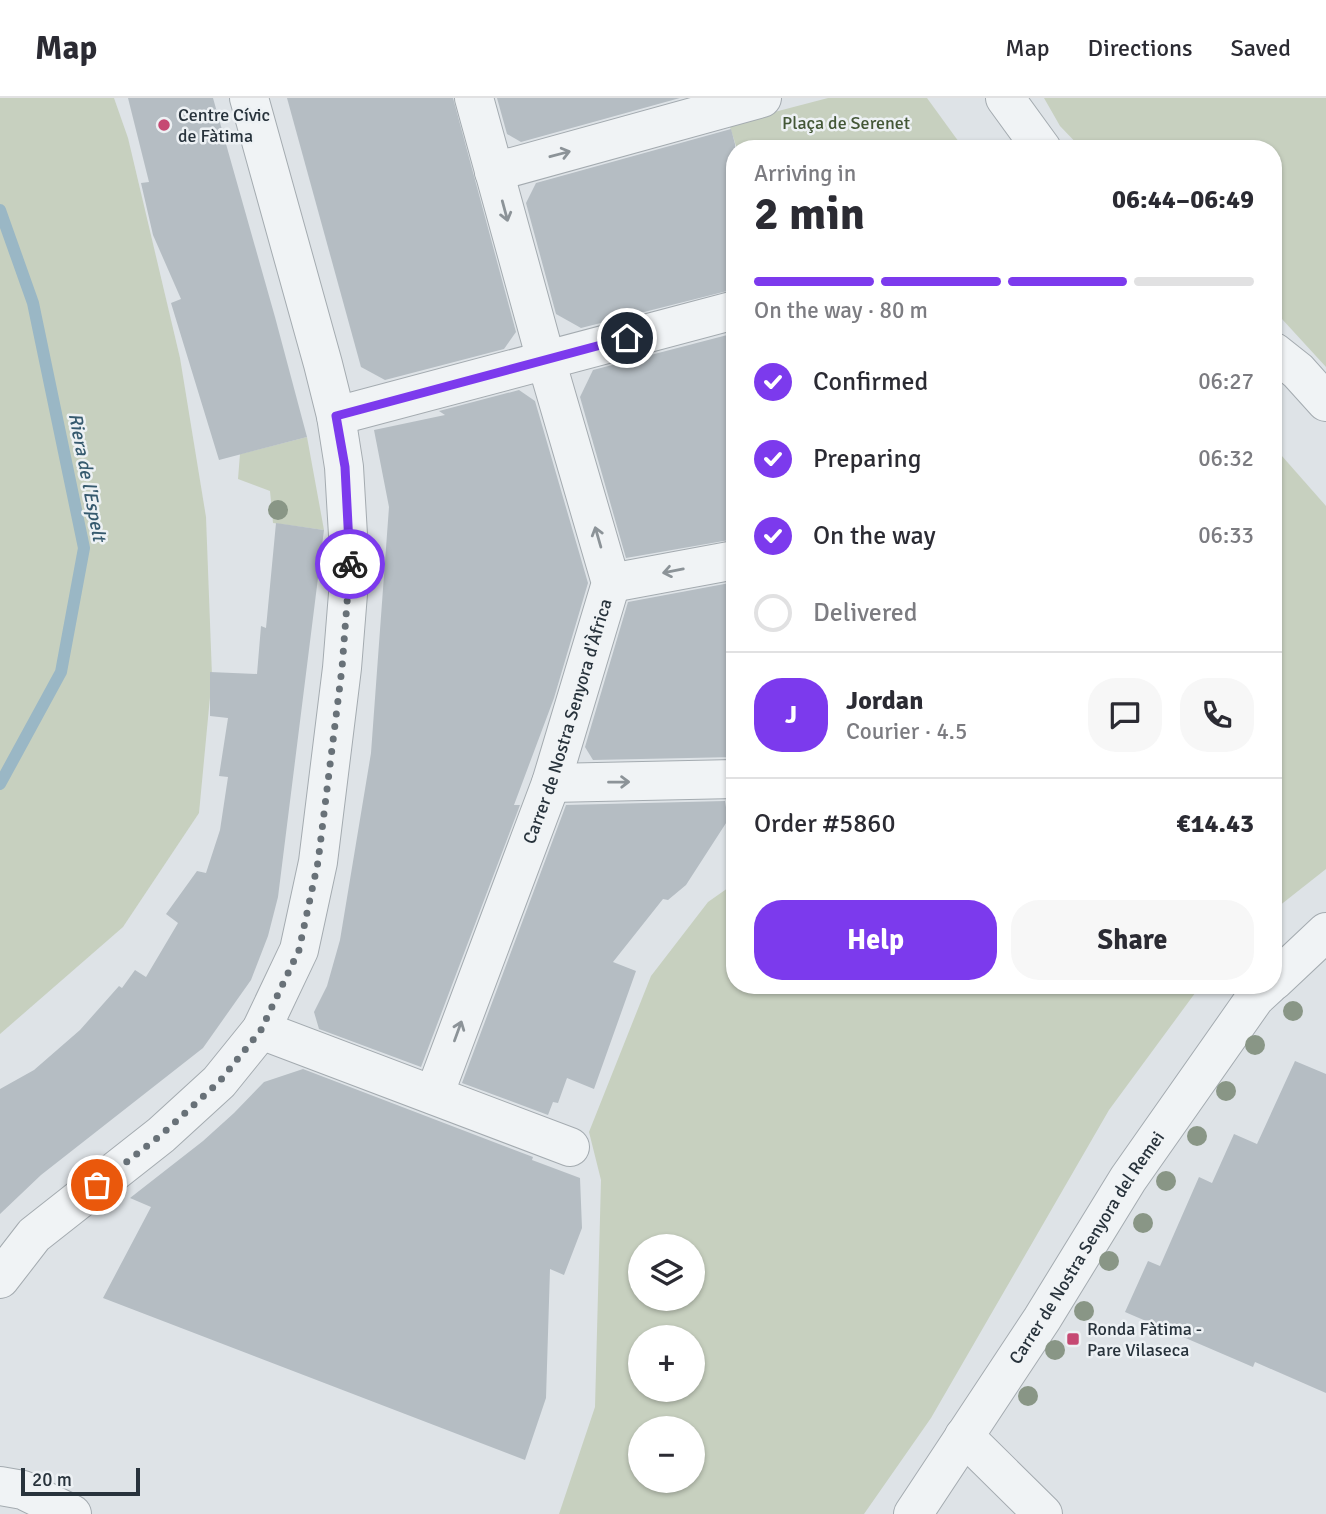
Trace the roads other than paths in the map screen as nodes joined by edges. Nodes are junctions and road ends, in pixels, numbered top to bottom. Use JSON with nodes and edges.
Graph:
{"nodes":[{"id":1,"x":249,"y":98,"type":"edge"},
{"id":2,"x":474,"y":98,"type":"edge"},
{"id":3,"x":762,"y":98,"type":"edge"},
{"id":4,"x":1005,"y":98,"type":"edge"},
{"id":5,"x":1035,"y":140,"type":"edge"},
{"id":6,"x":494,"y":172,"type":"junction"},
{"id":7,"x":726,"y":312,"type":"edge"},
{"id":8,"x":1282,"y":358,"type":"edge"},
{"id":9,"x":546,"y":360,"type":"junction"},
{"id":10,"x":1326,"y":402,"type":"edge"},
{"id":11,"x":336,"y":416,"type":"junction"},
{"id":12,"x":726,"y":562,"type":"edge"},
{"id":13,"x":611,"y":583,"type":"junction"},
{"id":14,"x":726,"y":779,"type":"edge"},
{"id":15,"x":551,"y":783,"type":"junction"},
{"id":16,"x":1326,"y":932,"type":"edge"},
{"id":17,"x":1282,"y":973,"type":"edge"},
{"id":18,"x":1259,"y":994,"type":"edge"},
{"id":19,"x":261,"y":1030,"type":"junction"},
{"id":20,"x":434,"y":1095,"type":"junction"},
{"id":21,"x":570,"y":1147,"type":"dead end"},
{"id":22,"x":0,"y":1279,"type":"edge"},
{"id":23,"x":964,"y":1436,"type":"junction"},
{"id":24,"x":0,"y":1486,"type":"edge"},
{"id":25,"x":72,"y":1514,"type":"edge"},
{"id":26,"x":913,"y":1514,"type":"edge"},
{"id":27,"x":1043,"y":1514,"type":"edge"}],
"edges":[{"from":1,"to":11,"type":"street"},
{"from":2,"to":6,"type":"street","name":"Carrer de Nostra Senyora d'Àfrica"},
{"from":6,"to":3,"type":"street","one_way":true},
{"from":4,"to":5,"type":"street"},
{"from":6,"to":9,"type":"street","name":"Carrer de Nostra Senyora d'Àfrica","one_way":true},
{"from":7,"to":9,"type":"street"},
{"from":8,"to":10,"type":"street"},
{"from":9,"to":11,"type":"street"},
{"from":13,"to":9,"type":"street","name":"Carrer de Nostra Senyora d'Àfrica","one_way":true},
{"from":11,"to":19,"type":"street"},
{"from":12,"to":13,"type":"street","one_way":true},
{"from":13,"to":15,"type":"street","name":"Carrer de Nostra Senyora d'Àfrica"},
{"from":15,"to":14,"type":"street","one_way":true},
{"from":20,"to":15,"type":"street","name":"Carrer de Nostra Senyora d'Àfrica","one_way":true},
{"from":16,"to":17,"type":"street"},
{"from":18,"to":23,"type":"street","name":"Carrer de Nostra Senyora del Remei"},
{"from":19,"to":20,"type":"street"},
{"from":19,"to":22,"type":"street"},
{"from":20,"to":21,"type":"street"},
{"from":23,"to":26,"type":"street","name":"Carrer de Nostra Senyora del Remei"},
{"from":23,"to":27,"type":"street"},
{"from":24,"to":25,"type":"street"}]}
